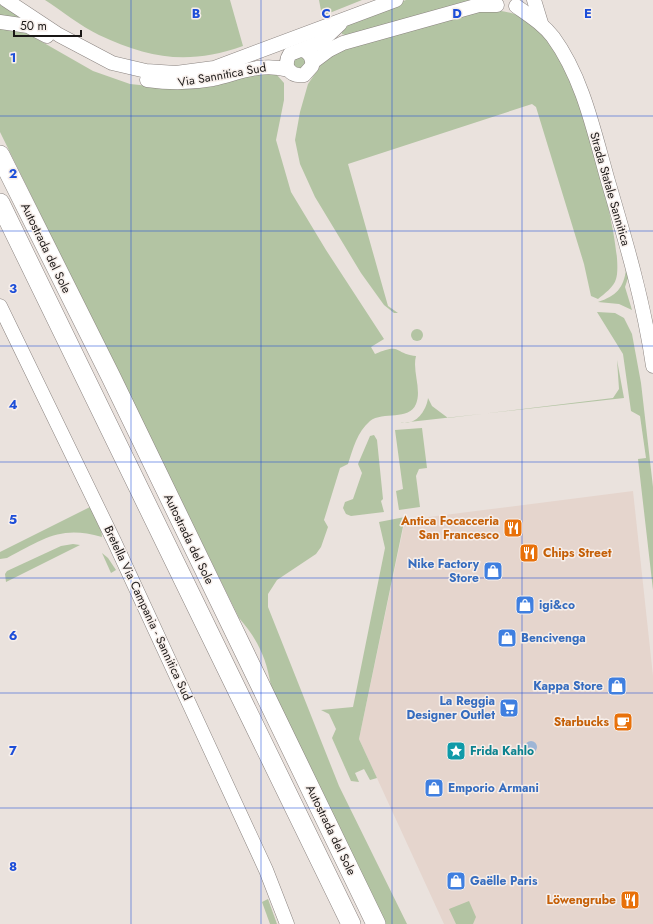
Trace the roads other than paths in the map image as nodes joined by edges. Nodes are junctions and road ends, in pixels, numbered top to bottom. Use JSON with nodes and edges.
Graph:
{"nodes":[{"id":1,"x":6,"y":0,"type":"edge"},
{"id":2,"x":396,"y":0,"type":"edge"},
{"id":3,"x":534,"y":0,"type":"edge"},
{"id":4,"x":493,"y":2,"type":"edge"},
{"id":5,"x":522,"y":3,"type":"edge"},
{"id":6,"x":349,"y":18,"type":"junction"},
{"id":7,"x":0,"y":22,"type":"edge"},
{"id":8,"x":541,"y":23,"type":"junction"},
{"id":9,"x":296,"y":52,"type":"junction"},
{"id":10,"x":236,"y":61,"type":"junction"},
{"id":11,"x":313,"y":62,"type":"junction"},
{"id":12,"x":288,"y":70,"type":"junction"},
{"id":13,"x":0,"y":155,"type":"edge"},
{"id":14,"x":0,"y":203,"type":"edge"},
{"id":15,"x":0,"y":306,"type":"edge"},
{"id":16,"x":653,"y":366,"type":"edge"},
{"id":17,"x":287,"y":924,"type":"edge"},
{"id":18,"x":352,"y":924,"type":"edge"},
{"id":19,"x":376,"y":924,"type":"edge"}],
"edges":[{"from":1,"to":10,"type":"street","name":"Via Sannitica Sud"},
{"from":2,"to":6,"type":"street","name":"Via Sannitica Sud"},
{"from":3,"to":8,"type":"street","name":"Strada Statale Sannitica"},
{"from":4,"to":5,"type":"street","name":"Via Sannitica Sud"},
{"from":4,"to":11,"type":"street","name":"Via Sannitica Sud"},
{"from":5,"to":8,"type":"street","name":"Strada Statale Sannitica"},
{"from":6,"to":9,"type":"street","name":"Via Sannitica Sud"},
{"from":6,"to":10,"type":"street","name":"Via Sannitica Sud"},
{"from":7,"to":12,"type":"street","name":"Via Sannitica Sud"},
{"from":8,"to":16,"type":"street","name":"Strada Statale Sannitica"},
{"from":9,"to":10,"type":"street","name":"Via Sannitica Sud"},
{"from":9,"to":11,"type":"street"},
{"from":9,"to":12,"type":"street"},
{"from":11,"to":12,"type":"street","name":"Via Sannitica Sud"},
{"from":13,"to":19,"type":"highway","name":"Autostrada del Sole"},
{"from":14,"to":18,"type":"highway","name":"Autostrada del Sole"},
{"from":15,"to":17,"type":"street","name":"Bretella Via Campania - Sannitica Sud"}]}
